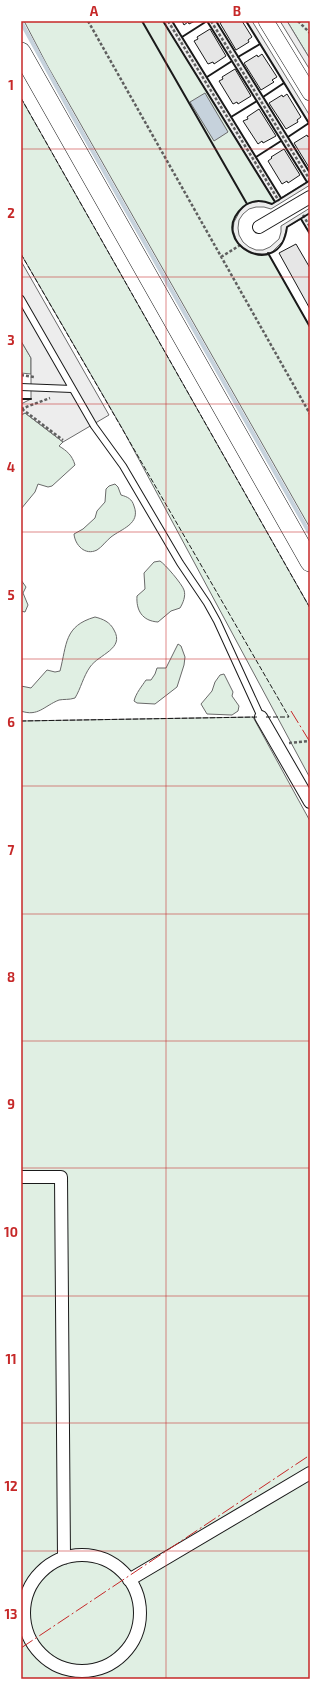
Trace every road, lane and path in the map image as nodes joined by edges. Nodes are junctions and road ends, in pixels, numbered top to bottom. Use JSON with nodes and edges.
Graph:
{"nodes":[{"id":1,"x":88,"y":21,"type":"edge"},
{"id":2,"x":168,"y":21,"type":"edge"},
{"id":3,"x":211,"y":21,"type":"edge"},
{"id":4,"x":266,"y":21,"type":"edge"},
{"id":5,"x":298,"y":21,"type":"edge"},
{"id":6,"x":310,"y":33,"type":"edge"},
{"id":7,"x":21,"y":52,"type":"edge"},
{"id":8,"x":310,"y":93,"type":"edge"},
{"id":9,"x":310,"y":180,"type":"edge"},
{"id":10,"x":310,"y":197,"type":"edge"},
{"id":11,"x":279,"y":202,"type":"dead end"},
{"id":12,"x":302,"y":215,"type":"dead end"},
{"id":13,"x":259,"y":227,"type":"dead end"},
{"id":14,"x":310,"y":227,"type":"edge"},
{"id":15,"x":242,"y":244,"type":"dead end"},
{"id":16,"x":221,"y":257,"type":"junction"},
{"id":17,"x":21,"y":299,"type":"edge"},
{"id":18,"x":21,"y":375,"type":"edge"},
{"id":19,"x":35,"y":377,"type":"dead end"},
{"id":20,"x":21,"y":387,"type":"edge"},
{"id":21,"x":72,"y":389,"type":"junction"},
{"id":22,"x":22,"y":409,"type":"edge"},
{"id":23,"x":310,"y":414,"type":"edge"},
{"id":24,"x":63,"y":440,"type":"dead end"},
{"id":25,"x":310,"y":562,"type":"edge"},
{"id":26,"x":261,"y":717,"type":"joint"},
{"id":27,"x":310,"y":741,"type":"edge"},
{"id":28,"x":276,"y":744,"type":"junction"},
{"id":29,"x":310,"y":802,"type":"edge"},
{"id":30,"x":21,"y":1177,"type":"edge"},
{"id":31,"x":310,"y":1473,"type":"edge"},
{"id":32,"x":64,"y":1558,"type":"junction"},
{"id":33,"x":129,"y":1580,"type":"junction"},
{"id":34,"x":26,"y":1643,"type":"edge"},
{"id":35,"x":71,"y":1675,"type":"edge"},
{"id":36,"x":88,"y":1675,"type":"edge"}],
"edges":[{"from":1,"to":16,"type":"path"},
{"from":2,"to":11,"type":"path"},
{"from":3,"to":9,"type":"path"},
{"from":4,"to":8,"type":"street"},
{"from":5,"to":6,"type":"path"},
{"from":7,"to":25,"type":"highway"},
{"from":10,"to":13,"type":"street"},
{"from":12,"to":14,"type":"path"},
{"from":15,"to":16,"type":"path"},
{"from":16,"to":23,"type":"path"},
{"from":17,"to":21,"type":"lane"},
{"from":18,"to":19,"type":"path"},
{"from":20,"to":21,"type":"lane"},
{"from":21,"to":22,"type":"path"},
{"from":21,"to":26,"type":"lane"},
{"from":22,"to":24,"type":"path"},
{"from":26,"to":28,"type":"street"},
{"from":27,"to":28,"type":"path"},
{"from":28,"to":29,"type":"street"},
{"from":30,"to":32,"type":"street"},
{"from":31,"to":33,"type":"street"},
{"from":32,"to":33,"type":"street"},
{"from":32,"to":34,"type":"street"},
{"from":33,"to":36,"type":"street"},
{"from":34,"to":35,"type":"street"},
{"from":35,"to":36,"type":"street"}]}
